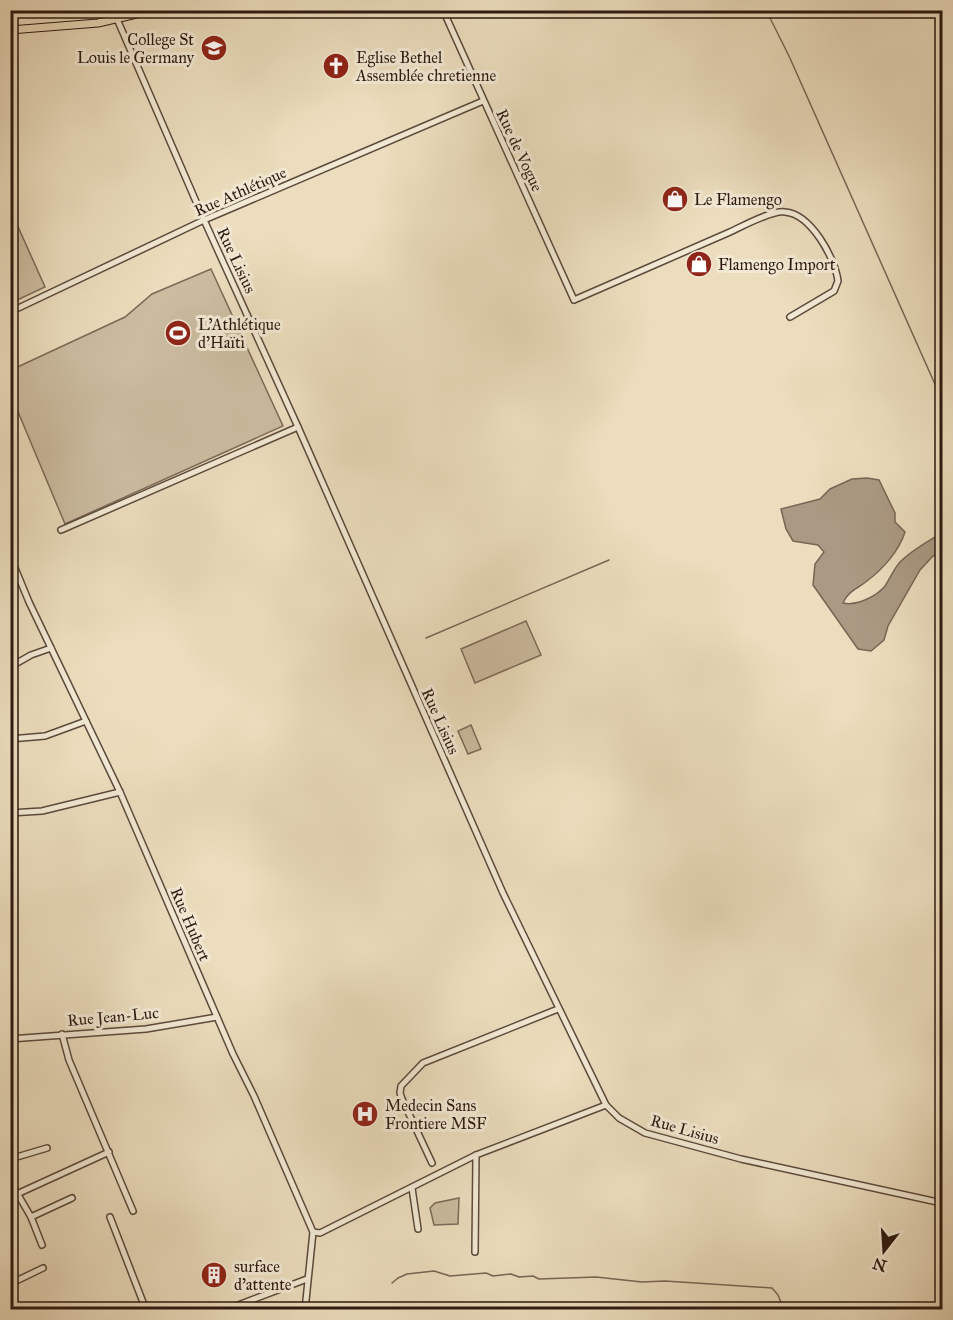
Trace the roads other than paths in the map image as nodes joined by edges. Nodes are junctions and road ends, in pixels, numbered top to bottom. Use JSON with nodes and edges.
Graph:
{"nodes":[{"id":1,"x":154,"y":10,"type":"edge"},
{"id":2,"x":443,"y":10,"type":"edge"},
{"id":3,"x":144,"y":12,"type":"edge"},
{"id":4,"x":116,"y":20,"type":"junction"},
{"id":5,"x":10,"y":30,"type":"edge"},
{"id":6,"x":483,"y":101,"type":"junction"},
{"id":7,"x":204,"y":220,"type":"junction"},
{"id":8,"x":10,"y":312,"type":"edge"},
{"id":9,"x":790,"y":316,"type":"dead end"},
{"id":10,"x":298,"y":427,"type":"junction"},
{"id":11,"x":61,"y":530,"type":"dead end"},
{"id":12,"x":11,"y":558,"type":"edge"},
{"id":13,"x":51,"y":648,"type":"junction"},
{"id":14,"x":10,"y":668,"type":"edge"},
{"id":15,"x":86,"y":721,"type":"junction"},
{"id":16,"x":10,"y":739,"type":"edge"},
{"id":17,"x":120,"y":792,"type":"junction"},
{"id":18,"x":10,"y":813,"type":"edge"},
{"id":19,"x":558,"y":1009,"type":"junction"},
{"id":20,"x":217,"y":1017,"type":"junction"},
{"id":21,"x":62,"y":1034,"type":"junction"},
{"id":22,"x":10,"y":1038,"type":"edge"},
{"id":23,"x":606,"y":1105,"type":"junction"},
{"id":24,"x":47,"y":1148,"type":"dead end"},
{"id":25,"x":109,"y":1152,"type":"junction"},
{"id":26,"x":476,"y":1155,"type":"junction"},
{"id":27,"x":10,"y":1159,"type":"edge"},
{"id":28,"x":432,"y":1163,"type":"dead end"},
{"id":29,"x":10,"y":1181,"type":"edge"},
{"id":30,"x":412,"y":1188,"type":"junction"},
{"id":31,"x":17,"y":1194,"type":"junction"},
{"id":32,"x":72,"y":1197,"type":"dead end"},
{"id":33,"x":942,"y":1203,"type":"edge"},
{"id":34,"x":133,"y":1211,"type":"dead end"},
{"id":35,"x":31,"y":1217,"type":"junction"},
{"id":36,"x":110,"y":1217,"type":"dead end"},
{"id":37,"x":418,"y":1229,"type":"dead end"},
{"id":38,"x":313,"y":1232,"type":"junction"},
{"id":39,"x":42,"y":1245,"type":"dead end"},
{"id":40,"x":475,"y":1252,"type":"dead end"},
{"id":41,"x":43,"y":1268,"type":"dead end"},
{"id":42,"x":307,"y":1279,"type":"junction"},
{"id":43,"x":10,"y":1284,"type":"edge"},
{"id":44,"x":736,"y":1306,"type":"dead end"},
{"id":45,"x":146,"y":1310,"type":"edge"},
{"id":46,"x":225,"y":1310,"type":"edge"},
{"id":47,"x":305,"y":1310,"type":"edge"},
{"id":48,"x":686,"y":1310,"type":"edge"}],
"edges":[{"from":1,"to":3,"type":"main road"},
{"from":2,"to":6,"type":"street","name":"Rue de Vogue"},
{"from":3,"to":4,"type":"main road"},
{"from":4,"to":5,"type":"main road"},
{"from":4,"to":7,"type":"street","name":"Rue Lisius"},
{"from":6,"to":7,"type":"street","name":"Rue Athlétique"},
{"from":6,"to":9,"type":"street","name":"Rue de Vogue"},
{"from":7,"to":8,"type":"street","name":"Rue Athlétique"},
{"from":7,"to":10,"type":"street","name":"Rue Lisius"},
{"from":10,"to":11,"type":"street"},
{"from":10,"to":19,"type":"street","name":"Rue Lisius"},
{"from":12,"to":13,"type":"street","name":"Rue Hubert"},
{"from":13,"to":14,"type":"street"},
{"from":13,"to":15,"type":"street","name":"Rue Hubert"},
{"from":15,"to":16,"type":"street"},
{"from":15,"to":17,"type":"street","name":"Rue Hubert"},
{"from":17,"to":18,"type":"street"},
{"from":17,"to":20,"type":"street","name":"Rue Hubert"},
{"from":19,"to":23,"type":"street","name":"Rue Lisius"},
{"from":19,"to":28,"type":"street"},
{"from":20,"to":21,"type":"street","name":"Rue Jean-Luc"},
{"from":20,"to":38,"type":"street","name":"Rue Hubert"},
{"from":21,"to":22,"type":"street","name":"Rue Jean-Luc"},
{"from":21,"to":25,"type":"street"},
{"from":23,"to":26,"type":"street"},
{"from":23,"to":33,"type":"street","name":"Rue Lisius"},
{"from":24,"to":27,"type":"street"},
{"from":25,"to":31,"type":"street"},
{"from":25,"to":34,"type":"street"},
{"from":26,"to":30,"type":"street"},
{"from":26,"to":40,"type":"street"},
{"from":29,"to":31,"type":"street"},
{"from":30,"to":37,"type":"street"},
{"from":30,"to":38,"type":"street"},
{"from":31,"to":35,"type":"street"},
{"from":32,"to":35,"type":"street"},
{"from":35,"to":39,"type":"street"},
{"from":36,"to":45,"type":"street"},
{"from":38,"to":42,"type":"street"},
{"from":41,"to":43,"type":"street"},
{"from":42,"to":46,"type":"street"},
{"from":42,"to":47,"type":"street"},
{"from":44,"to":48,"type":"street"}]}
